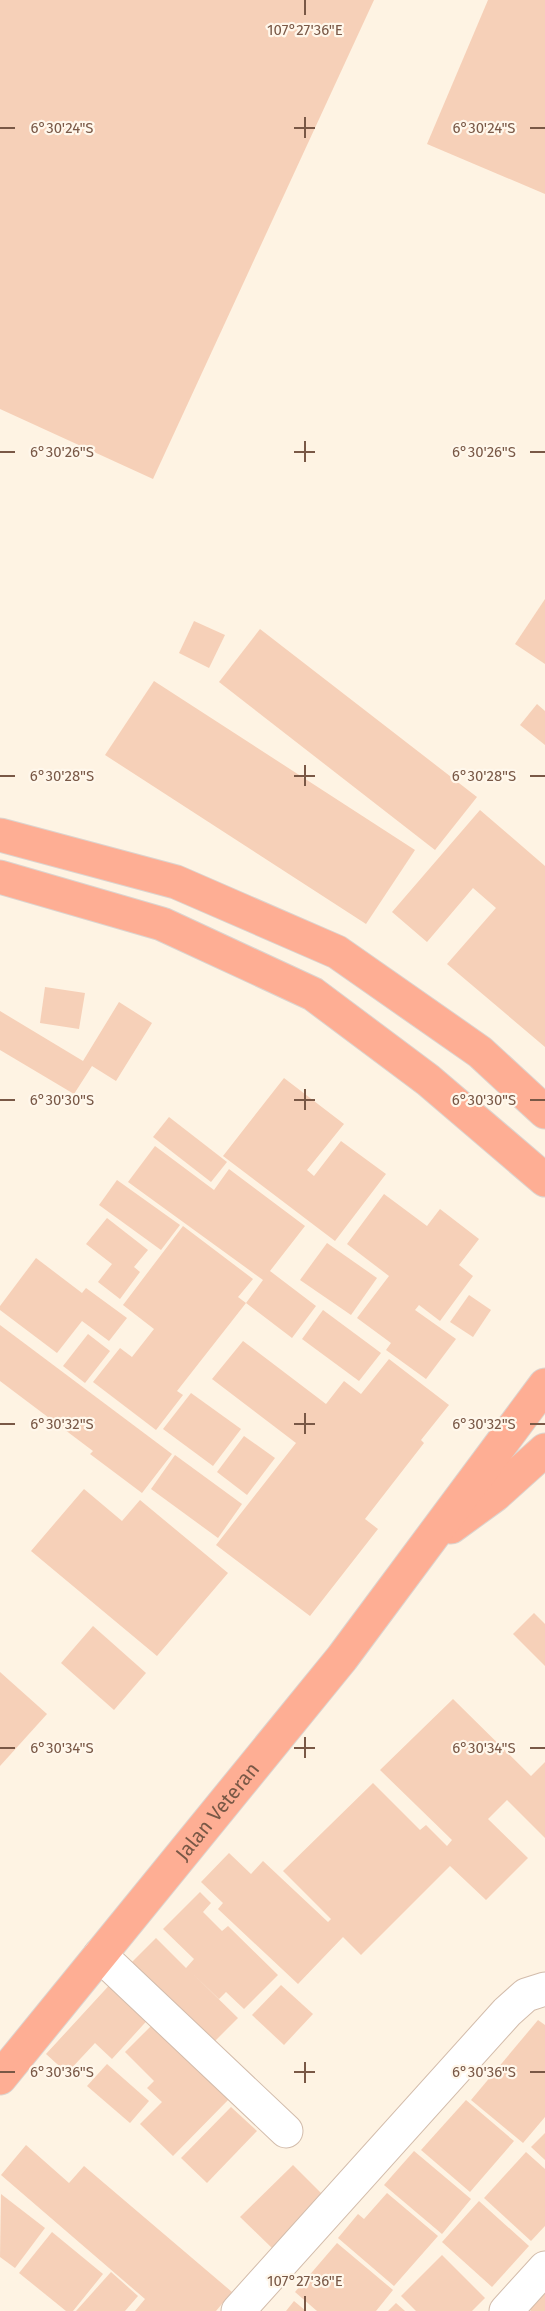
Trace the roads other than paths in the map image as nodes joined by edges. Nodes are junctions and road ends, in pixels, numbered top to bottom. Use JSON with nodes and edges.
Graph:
{"nodes":[{"id":1,"x":0,"y":836,"type":"edge"},
{"id":2,"x":0,"y":877,"type":"edge"},
{"id":3,"x":545,"y":1112,"type":"edge"},
{"id":4,"x":542,"y":1179,"type":"edge"},
{"id":5,"x":545,"y":1385,"type":"edge"},
{"id":6,"x":545,"y":1450,"type":"edge"},
{"id":7,"x":429,"y":1542,"type":"junction"},
{"id":8,"x":100,"y":1955,"type":"junction"},
{"id":9,"x":545,"y":1989,"type":"edge"},
{"id":10,"x":0,"y":2078,"type":"edge"},
{"id":11,"x":286,"y":2131,"type":"dead end"},
{"id":12,"x":545,"y":2268,"type":"edge"},
{"id":13,"x":238,"y":2311,"type":"edge"},
{"id":14,"x":506,"y":2311,"type":"edge"}],
"edges":[{"from":1,"to":3,"type":"highway"},
{"from":2,"to":4,"type":"highway"},
{"from":5,"to":7,"type":"highway","name":"Jalan Veteran"},
{"from":6,"to":7,"type":"highway","name":"Jalan Veteran"},
{"from":7,"to":8,"type":"highway","name":"Jalan Veteran"},
{"from":8,"to":10,"type":"highway","name":"Jalan Veteran"},
{"from":8,"to":11,"type":"street"},
{"from":9,"to":13,"type":"street"},
{"from":12,"to":14,"type":"street"}]}
